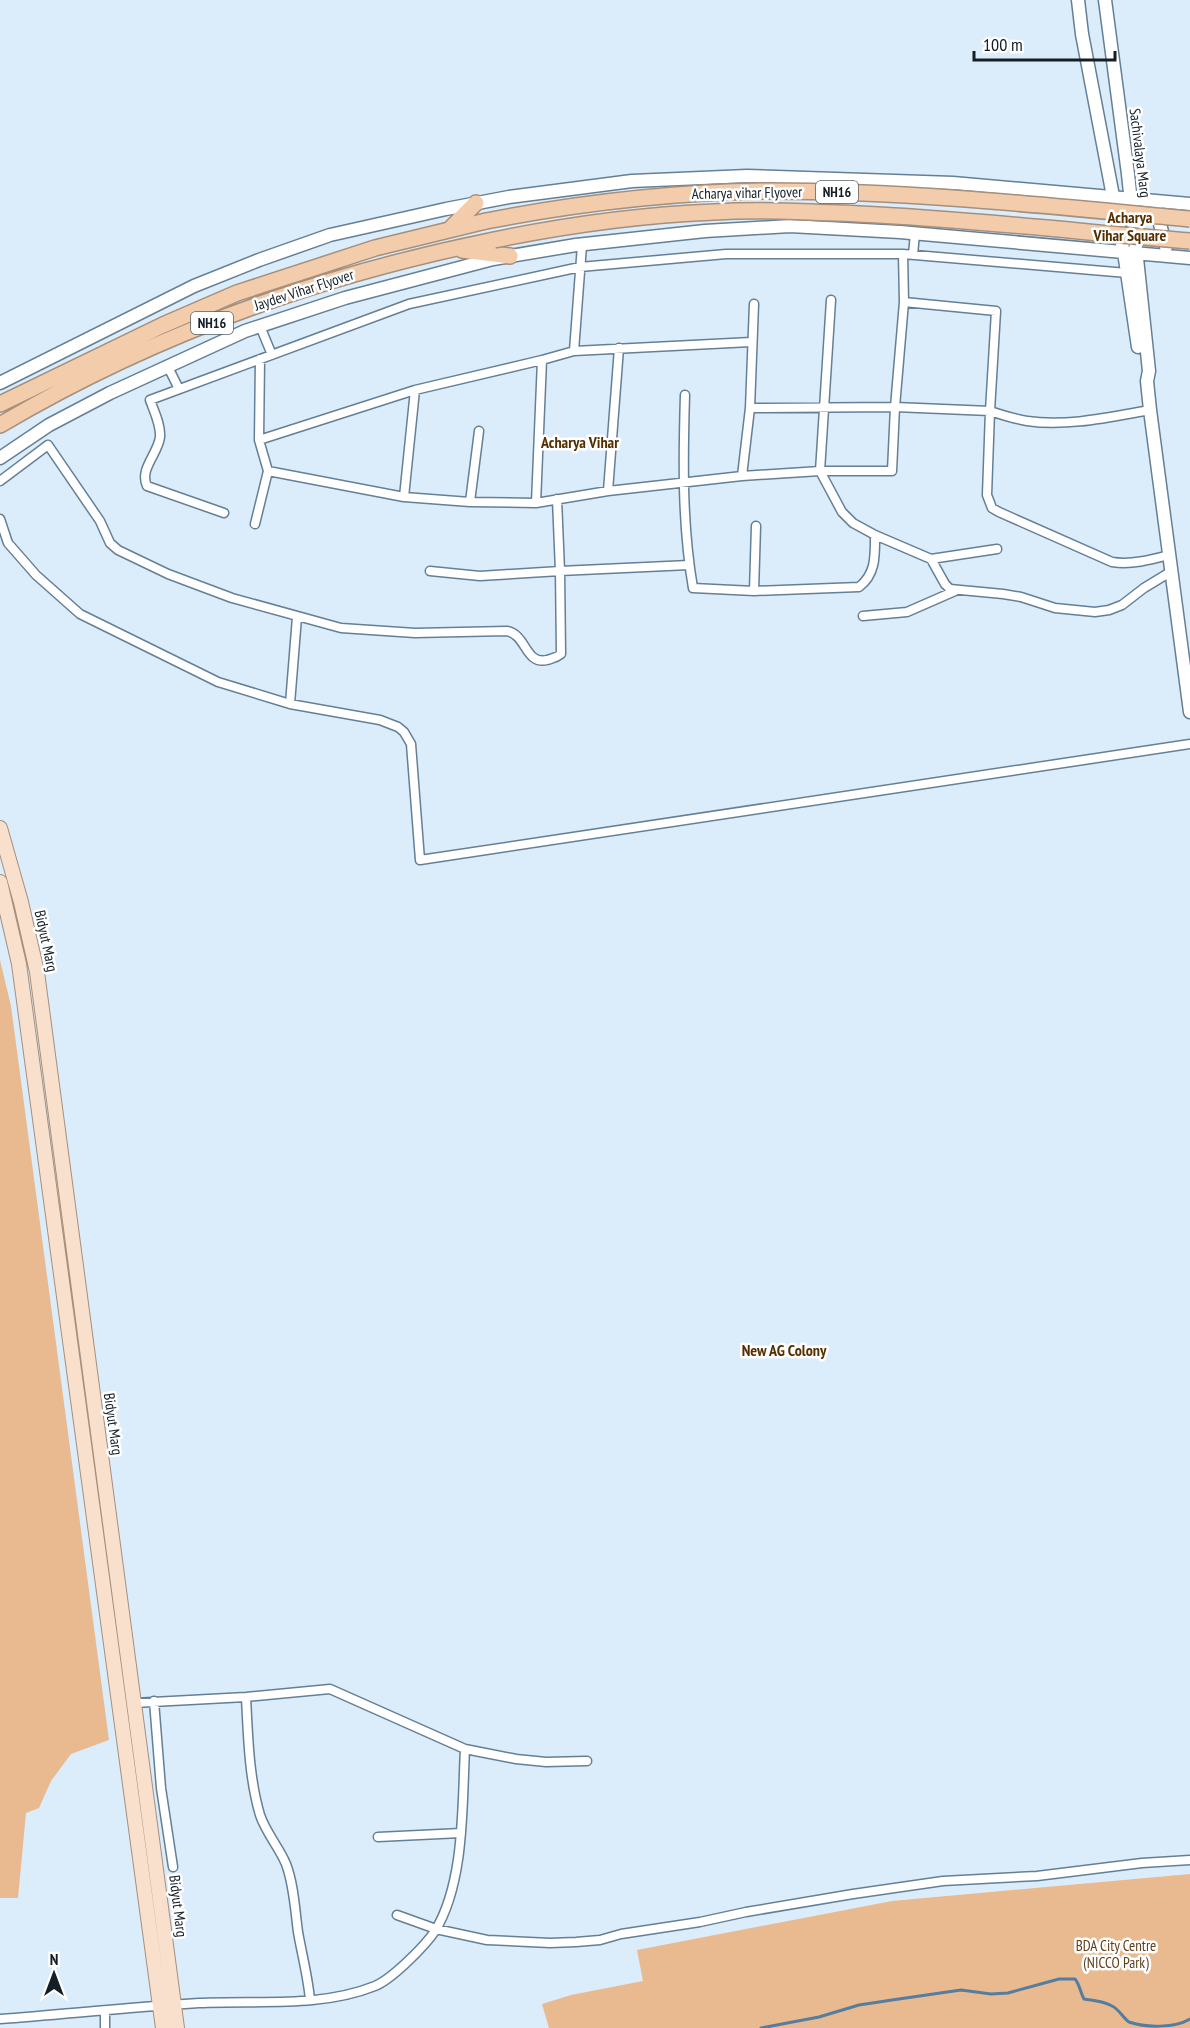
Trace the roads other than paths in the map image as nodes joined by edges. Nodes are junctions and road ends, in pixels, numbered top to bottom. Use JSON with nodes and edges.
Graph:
{"nodes":[{"id":1,"x":1078,"y":0,"type":"edge"},
{"id":2,"x":1105,"y":0,"type":"edge"},
{"id":3,"x":1086,"y":194,"type":"junction"},
{"id":4,"x":1112,"y":197,"type":"junction"},
{"id":5,"x":1131,"y":198,"type":"junction"},
{"id":6,"x":1154,"y":201,"type":"junction"},
{"id":7,"x":476,"y":203,"type":"junction"},
{"id":8,"x":1190,"y":204,"type":"edge"},
{"id":9,"x":1190,"y":219,"type":"edge"},
{"id":10,"x":450,"y":229,"type":"junction"},
{"id":11,"x":915,"y":233,"type":"junction"},
{"id":12,"x":1190,"y":241,"type":"edge"},
{"id":13,"x":582,"y":245,"type":"junction"},
{"id":14,"x":1066,"y":247,"type":"junction"},
{"id":15,"x":444,"y":250,"type":"junction"},
{"id":16,"x":1124,"y":251,"type":"junction"},
{"id":17,"x":1137,"y":252,"type":"junction"},
{"id":18,"x":903,"y":254,"type":"junction"},
{"id":19,"x":913,"y":255,"type":"junction"},
{"id":20,"x":510,"y":256,"type":"junction"},
{"id":21,"x":1170,"y":256,"type":"junction"},
{"id":22,"x":1190,"y":258,"type":"edge"},
{"id":23,"x":580,"y":267,"type":"junction"},
{"id":24,"x":1127,"y":273,"type":"junction"},
{"id":25,"x":831,"y":300,"type":"dead end"},
{"id":26,"x":904,"y":302,"type":"junction"},
{"id":27,"x":754,"y":304,"type":"dead end"},
{"id":28,"x":260,"y":326,"type":"junction"},
{"id":29,"x":751,"y":342,"type":"junction"},
{"id":30,"x":619,"y":348,"type":"junction"},
{"id":31,"x":574,"y":351,"type":"junction"},
{"id":32,"x":272,"y":355,"type":"junction"},
{"id":33,"x":260,"y":359,"type":"junction"},
{"id":34,"x":542,"y":360,"type":"junction"},
{"id":35,"x":167,"y":365,"type":"junction"},
{"id":36,"x":1147,"y":381,"type":"junction"},
{"id":37,"x":0,"y":383,"type":"edge"},
{"id":38,"x":179,"y":389,"type":"junction"},
{"id":39,"x":415,"y":390,"type":"junction"},
{"id":40,"x":685,"y":395,"type":"dead end"},
{"id":41,"x":0,"y":404,"type":"edge"},
{"id":42,"x":895,"y":406,"type":"junction"},
{"id":43,"x":826,"y":407,"type":"junction"},
{"id":44,"x":750,"y":408,"type":"junction"},
{"id":45,"x":1150,"y":410,"type":"junction"},
{"id":46,"x":990,"y":411,"type":"junction"},
{"id":47,"x":0,"y":425,"type":"edge"},
{"id":48,"x":479,"y":431,"type":"dead end"},
{"id":49,"x":259,"y":440,"type":"junction"},
{"id":50,"x":0,"y":458,"type":"edge"},
{"id":51,"x":268,"y":471,"type":"junction"},
{"id":52,"x":820,"y":471,"type":"junction"},
{"id":53,"x":742,"y":476,"type":"junction"},
{"id":54,"x":0,"y":481,"type":"edge"},
{"id":55,"x":682,"y":483,"type":"junction"},
{"id":56,"x":608,"y":492,"type":"junction"},
{"id":57,"x":404,"y":497,"type":"junction"},
{"id":58,"x":557,"y":499,"type":"junction"},
{"id":59,"x":470,"y":502,"type":"junction"},
{"id":60,"x":536,"y":503,"type":"junction"},
{"id":61,"x":224,"y":513,"type":"dead end"},
{"id":62,"x":0,"y":519,"type":"edge"},
{"id":63,"x":255,"y":524,"type":"dead end"},
{"id":64,"x":756,"y":526,"type":"dead end"},
{"id":65,"x":875,"y":535,"type":"junction"},
{"id":66,"x":4,"y":545,"type":"edge"},
{"id":67,"x":997,"y":549,"type":"dead end"},
{"id":68,"x":1169,"y":555,"type":"junction"},
{"id":69,"x":931,"y":559,"type":"junction"},
{"id":70,"x":689,"y":565,"type":"junction"},
{"id":71,"x":430,"y":571,"type":"dead end"},
{"id":72,"x":560,"y":571,"type":"junction"},
{"id":73,"x":1172,"y":571,"type":"junction"},
{"id":74,"x":754,"y":591,"type":"junction"},
{"id":75,"x":956,"y":591,"type":"junction"},
{"id":76,"x":863,"y":616,"type":"dead end"},
{"id":77,"x":297,"y":617,"type":"junction"},
{"id":78,"x":1189,"y":690,"type":"edge"},
{"id":79,"x":290,"y":704,"type":"junction"},
{"id":80,"x":1190,"y":712,"type":"edge"},
{"id":81,"x":1190,"y":744,"type":"edge"},
{"id":82,"x":0,"y":828,"type":"edge"},
{"id":83,"x":0,"y":882,"type":"edge"},
{"id":84,"x":246,"y":1697,"type":"junction"},
{"id":85,"x":154,"y":1701,"type":"junction"},
{"id":86,"x":134,"y":1703,"type":"junction"},
{"id":87,"x":465,"y":1749,"type":"junction"},
{"id":88,"x":587,"y":1761,"type":"dead end"},
{"id":89,"x":461,"y":1833,"type":"junction"},
{"id":90,"x":378,"y":1837,"type":"dead end"},
{"id":91,"x":1190,"y":1860,"type":"edge"},
{"id":92,"x":173,"y":1867,"type":"dead end"},
{"id":93,"x":398,"y":1915,"type":"dead end"},
{"id":94,"x":436,"y":1929,"type":"junction"},
{"id":95,"x":310,"y":2000,"type":"junction"},
{"id":96,"x":167,"y":2006,"type":"junction"},
{"id":97,"x":105,"y":2011,"type":"junction"},
{"id":98,"x":0,"y":2019,"type":"edge"},
{"id":99,"x":105,"y":2028,"type":"edge"},
{"id":100,"x":163,"y":2028,"type":"edge"},
{"id":101,"x":177,"y":2028,"type":"edge"}],
"edges":[{"from":1,"to":4,"type":"street","name":"Sachivalaya Marg"},
{"from":2,"to":5,"type":"street","name":"Sachivalaya Marg"},
{"from":3,"to":4,"type":"street"},
{"from":3,"to":7,"type":"street"},
{"from":3,"to":14,"type":"street"},
{"from":4,"to":5,"type":"street"},
{"from":4,"to":16,"type":"street","name":"Sachivalaya Marg"},
{"from":5,"to":6,"type":"street"},
{"from":5,"to":17,"type":"street","name":"Sachivalaya Marg"},
{"from":6,"to":8,"type":"street"},
{"from":6,"to":21,"type":"street"},
{"from":7,"to":10,"type":"highway"},
{"from":7,"to":37,"type":"street"},
{"from":9,"to":10,"type":"highway","name":"Acharya vihar Flyover","number":"NH16","bridge":true},
{"from":10,"to":41,"type":"highway","name":"Jaydev Vihar Flyover","number":"NH16"},
{"from":11,"to":13,"type":"street"},
{"from":11,"to":14,"type":"street"},
{"from":11,"to":19,"type":"street"},
{"from":12,"to":15,"type":"highway","name":"Acharya vihar Flyover","number":"NH16","bridge":true},
{"from":13,"to":20,"type":"street"},
{"from":13,"to":23,"type":"street"},
{"from":14,"to":16,"type":"street"},
{"from":15,"to":20,"type":"highway"},
{"from":15,"to":47,"type":"highway","name":"Jaydev Vihar Flyover","number":"NH16"},
{"from":16,"to":17,"type":"street"},
{"from":16,"to":24,"type":"street","name":"Sachivalaya Marg"},
{"from":17,"to":21,"type":"street"},
{"from":17,"to":36,"type":"street","name":"Sachivalaya Marg"},
{"from":18,"to":19,"type":"street"},
{"from":18,"to":23,"type":"street"},
{"from":18,"to":26,"type":"street"},
{"from":19,"to":24,"type":"street"},
{"from":20,"to":28,"type":"street"},
{"from":21,"to":22,"type":"street"},
{"from":23,"to":31,"type":"street"},
{"from":23,"to":32,"type":"street"},
{"from":24,"to":36,"type":"street","name":"Sachivalaya Marg"},
{"from":25,"to":43,"type":"street"},
{"from":26,"to":42,"type":"street"},
{"from":26,"to":46,"type":"street"},
{"from":27,"to":29,"type":"street"},
{"from":28,"to":32,"type":"street"},
{"from":28,"to":35,"type":"street"},
{"from":29,"to":30,"type":"street"},
{"from":29,"to":44,"type":"street"},
{"from":30,"to":31,"type":"street"},
{"from":30,"to":56,"type":"street"},
{"from":31,"to":34,"type":"street"},
{"from":32,"to":33,"type":"street"},
{"from":33,"to":38,"type":"street"},
{"from":33,"to":49,"type":"street"},
{"from":34,"to":39,"type":"street"},
{"from":34,"to":60,"type":"street"},
{"from":35,"to":38,"type":"street"},
{"from":35,"to":50,"type":"street"},
{"from":36,"to":45,"type":"street","name":"Sachivalaya Marg"},
{"from":38,"to":61,"type":"street"},
{"from":39,"to":49,"type":"street"},
{"from":39,"to":57,"type":"street"},
{"from":40,"to":55,"type":"street"},
{"from":42,"to":43,"type":"street"},
{"from":42,"to":46,"type":"street"},
{"from":42,"to":52,"type":"street"},
{"from":43,"to":44,"type":"street"},
{"from":43,"to":52,"type":"street"},
{"from":44,"to":53,"type":"street"},
{"from":45,"to":46,"type":"street"},
{"from":45,"to":68,"type":"street","name":"Sachivalaya Marg"},
{"from":46,"to":68,"type":"street"},
{"from":48,"to":59,"type":"street"},
{"from":49,"to":51,"type":"street"},
{"from":51,"to":57,"type":"street"},
{"from":51,"to":63,"type":"street"},
{"from":52,"to":53,"type":"street"},
{"from":52,"to":65,"type":"street"},
{"from":53,"to":55,"type":"street"},
{"from":54,"to":77,"type":"street"},
{"from":55,"to":56,"type":"street"},
{"from":55,"to":70,"type":"street"},
{"from":56,"to":58,"type":"street"},
{"from":57,"to":59,"type":"street"},
{"from":58,"to":60,"type":"street"},
{"from":58,"to":72,"type":"street"},
{"from":59,"to":60,"type":"street"},
{"from":62,"to":66,"type":"street"},
{"from":64,"to":74,"type":"street"},
{"from":65,"to":69,"type":"street"},
{"from":65,"to":74,"type":"street"},
{"from":66,"to":79,"type":"street"},
{"from":67,"to":69,"type":"street"},
{"from":68,"to":73,"type":"street","name":"Sachivalaya Marg"},
{"from":69,"to":75,"type":"street"},
{"from":70,"to":72,"type":"street"},
{"from":70,"to":74,"type":"street"},
{"from":71,"to":72,"type":"street"},
{"from":72,"to":77,"type":"street"},
{"from":73,"to":75,"type":"street"},
{"from":73,"to":78,"type":"street","name":"Sachivalaya Marg"},
{"from":75,"to":76,"type":"street"},
{"from":77,"to":79,"type":"street"},
{"from":78,"to":80,"type":"street","name":"Sachivalaya Marg"},
{"from":79,"to":81,"type":"street"},
{"from":82,"to":86,"type":"main road","name":"Bidyut Marg"},
{"from":83,"to":96,"type":"main road","name":"Bidyut Marg"},
{"from":84,"to":85,"type":"street"},
{"from":84,"to":87,"type":"street"},
{"from":84,"to":95,"type":"street"},
{"from":85,"to":86,"type":"street"},
{"from":85,"to":92,"type":"street"},
{"from":86,"to":96,"type":"main road","name":"Bidyut Marg"},
{"from":87,"to":88,"type":"street"},
{"from":87,"to":89,"type":"street"},
{"from":89,"to":90,"type":"street"},
{"from":89,"to":94,"type":"street"},
{"from":91,"to":94,"type":"street"},
{"from":93,"to":94,"type":"street"},
{"from":94,"to":95,"type":"street"},
{"from":95,"to":96,"type":"street"},
{"from":96,"to":97,"type":"street"},
{"from":96,"to":100,"type":"main road","name":"Bidyut Marg"},
{"from":96,"to":101,"type":"main road","name":"Bidyut Marg"},
{"from":97,"to":98,"type":"street"},
{"from":97,"to":99,"type":"street"}]}
